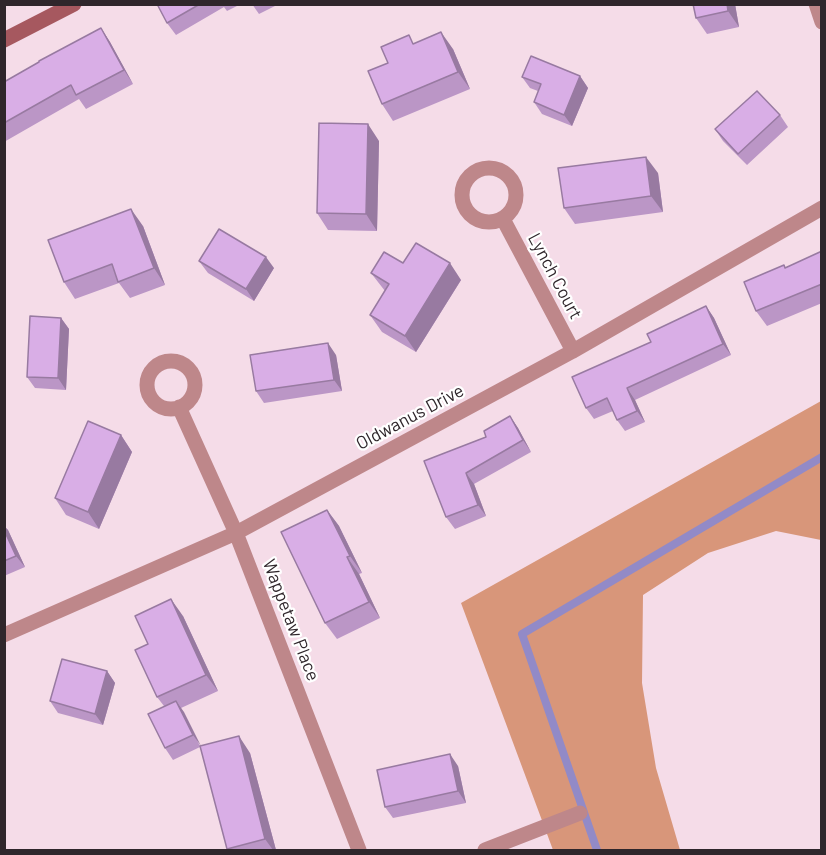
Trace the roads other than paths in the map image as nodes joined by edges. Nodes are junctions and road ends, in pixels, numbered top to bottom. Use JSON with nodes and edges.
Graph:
{"nodes":[{"id":1,"x":74,"y":4,"type":"edge"},
{"id":2,"x":816,"y":4,"type":"edge"},
{"id":3,"x":822,"y":22,"type":"edge"},
{"id":4,"x":4,"y":40,"type":"edge"},
{"id":5,"x":822,"y":208,"type":"edge"},
{"id":6,"x":503,"y":219,"type":"dead end"},
{"id":7,"x":573,"y":351,"type":"junction"},
{"id":8,"x":179,"y":407,"type":"dead end"},
{"id":9,"x":236,"y":533,"type":"junction"},
{"id":10,"x":4,"y":635,"type":"edge"},
{"id":11,"x":580,"y":813,"type":"dead end"},
{"id":12,"x":359,"y":850,"type":"edge"},
{"id":13,"x":485,"y":850,"type":"edge"}],
"edges":[{"from":1,"to":4,"type":"main road"},
{"from":2,"to":3,"type":"street"},
{"from":5,"to":7,"type":"street","name":"Oldwanus Drive"},
{"from":6,"to":7,"type":"street","name":"Lynch Court"},
{"from":7,"to":9,"type":"street","name":"Oldwanus Drive"},
{"from":8,"to":9,"type":"street","name":"Wappetaw Place"},
{"from":9,"to":10,"type":"street","name":"Oldwanus Drive"},
{"from":9,"to":12,"type":"street","name":"Wappetaw Place"},
{"from":11,"to":13,"type":"street"}]}
